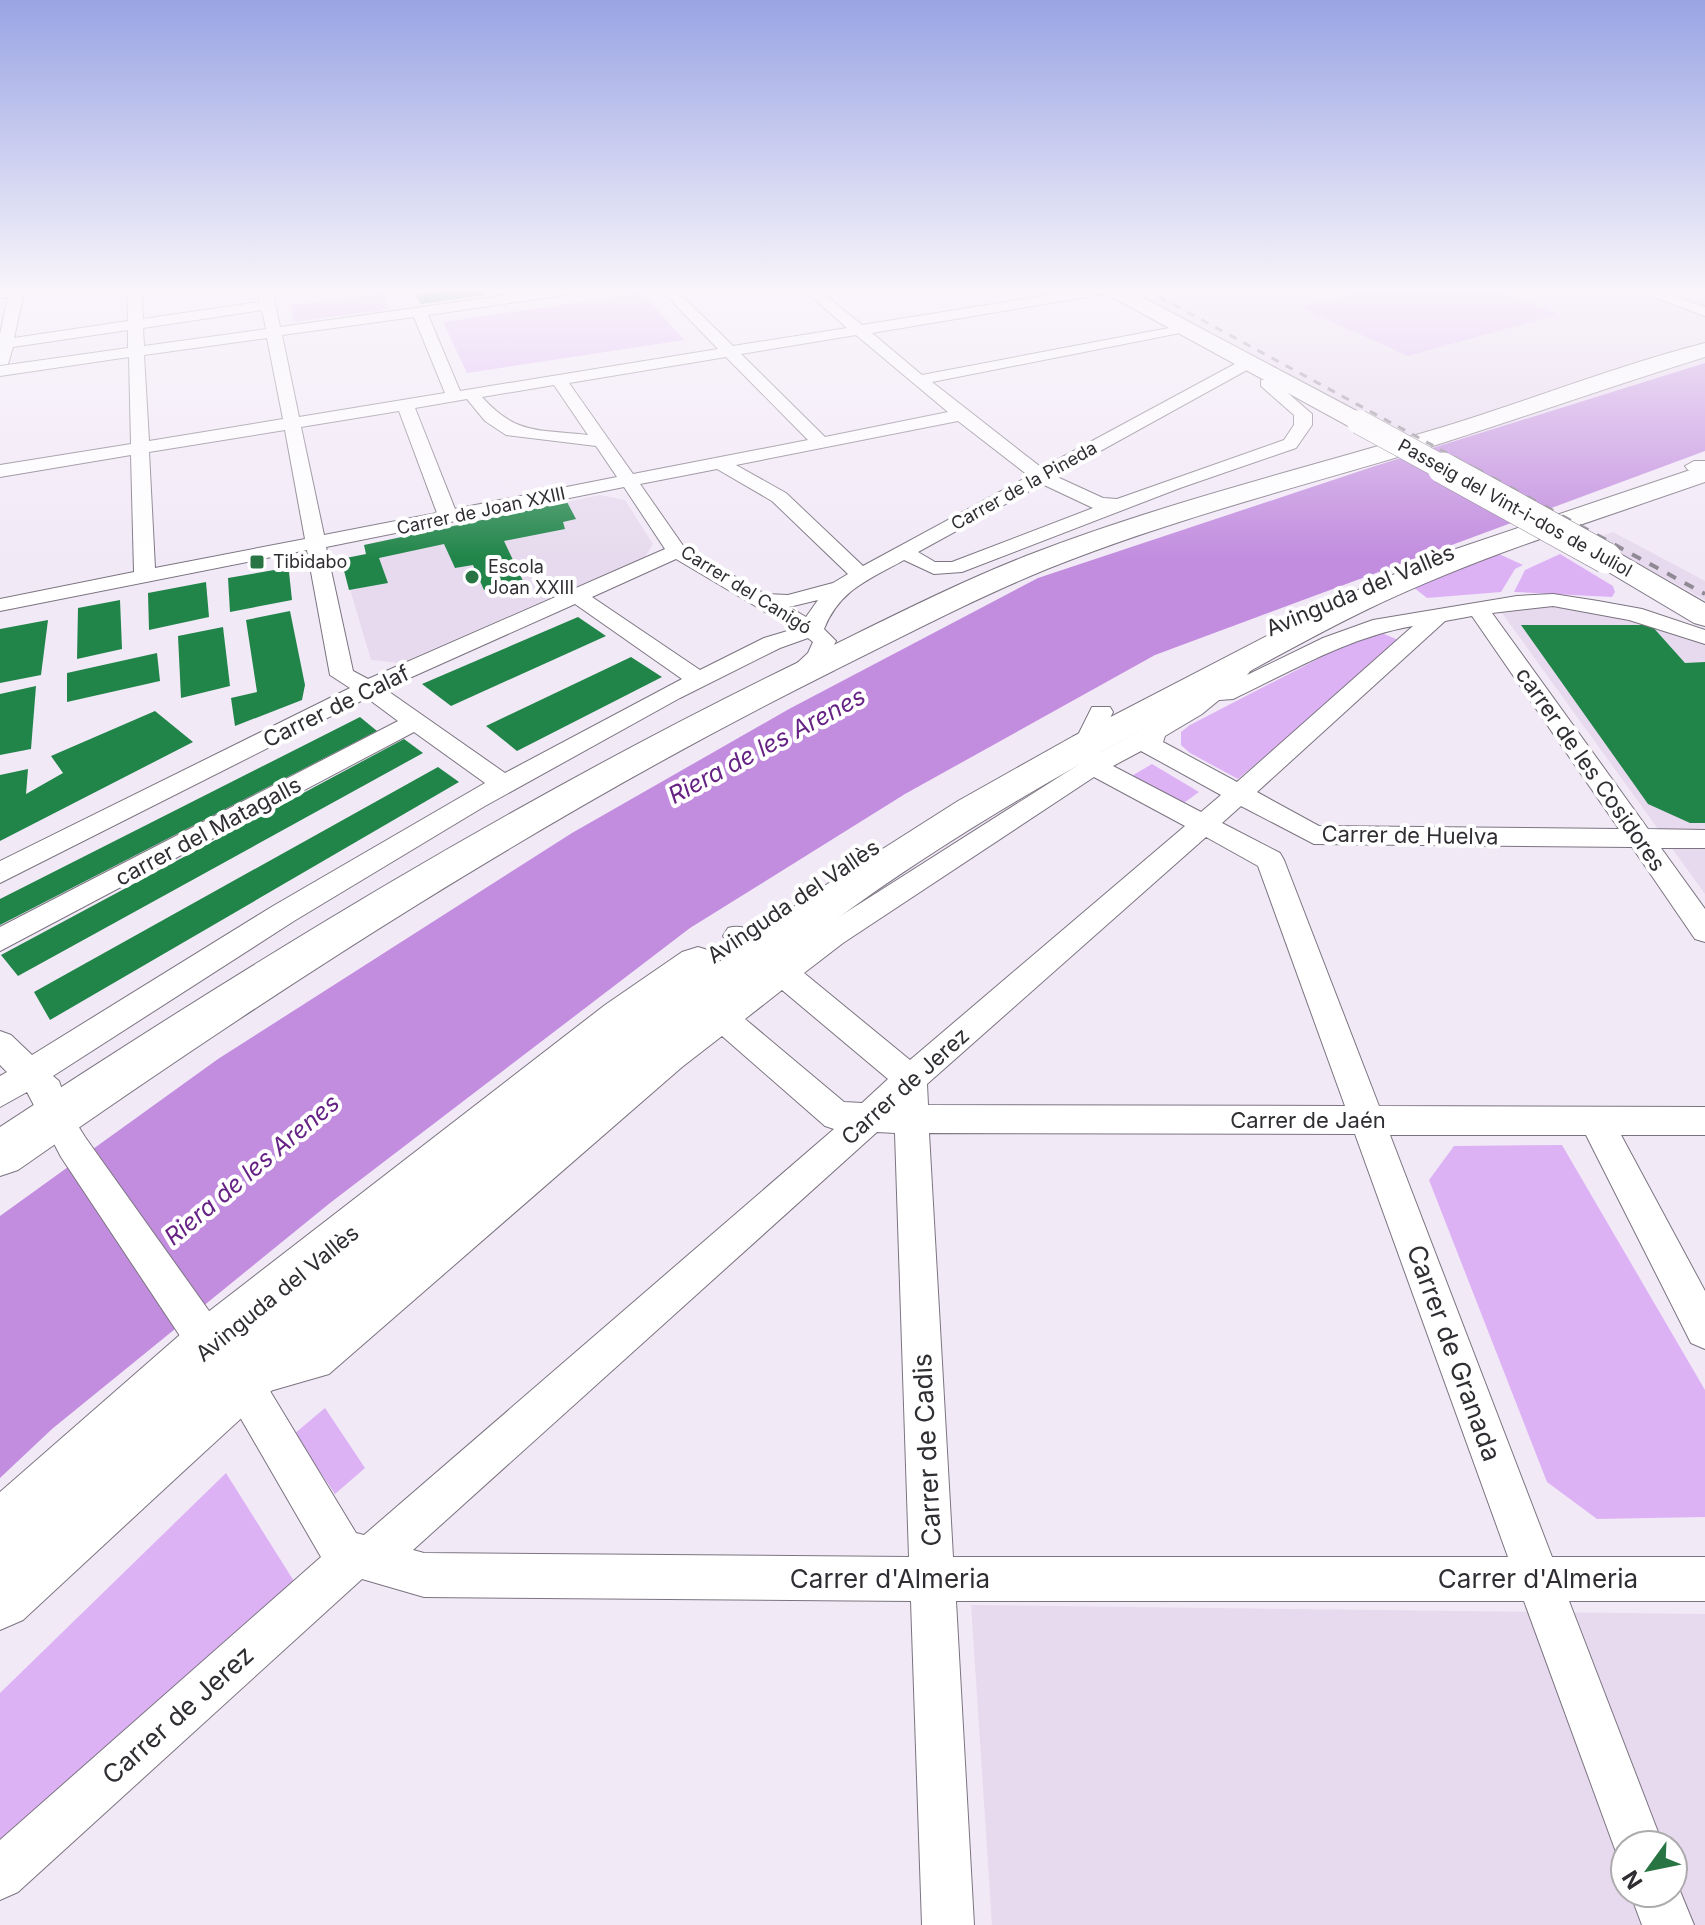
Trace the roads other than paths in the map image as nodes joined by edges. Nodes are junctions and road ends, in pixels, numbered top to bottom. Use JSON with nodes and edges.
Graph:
{"nodes":[{"id":1,"x":138,"y":379,"type":"edge"},
{"id":2,"x":285,"y":379,"type":"edge"},
{"id":3,"x":454,"y":379,"type":"edge"},
{"id":4,"x":566,"y":379,"type":"edge"},
{"id":5,"x":757,"y":379,"type":"edge"},
{"id":6,"x":926,"y":379,"type":"edge"},
{"id":7,"x":1220,"y":379,"type":"edge"},
{"id":8,"x":1281,"y":379,"type":"edge"},
{"id":9,"x":1578,"y":379,"type":"edge"},
{"id":10,"x":1609,"y":379,"type":"edge"},
{"id":11,"x":559,"y":380,"type":"junction"},
{"id":12,"x":920,"y":380,"type":"joint"},
{"id":13,"x":1267,"y":383,"type":"dead end"},
{"id":14,"x":462,"y":395,"type":"junction"},
{"id":15,"x":405,"y":405,"type":"junction"},
{"id":16,"x":961,"y":415,"type":"junction"},
{"id":17,"x":295,"y":423,"type":"junction"},
{"id":18,"x":819,"y":441,"type":"junction"},
{"id":19,"x":604,"y":442,"type":"junction"},
{"id":20,"x":141,"y":449,"type":"junction"},
{"id":21,"x":718,"y":462,"type":"junction"},
{"id":22,"x":1702,"y":467,"type":"edge"},
{"id":23,"x":0,"y":471,"type":"edge"},
{"id":24,"x":1042,"y":477,"type":"junction"},
{"id":25,"x":630,"y":480,"type":"junction"},
{"id":26,"x":1144,"y":508,"type":"junction"},
{"id":27,"x":448,"y":517,"type":"junction"},
{"id":28,"x":314,"y":545,"type":"junction"},
{"id":29,"x":677,"y":551,"type":"junction"},
{"id":30,"x":905,"y":551,"type":"junction"},
{"id":31,"x":1619,"y":566,"type":"junction"},
{"id":32,"x":861,"y":575,"type":"junction"},
{"id":33,"x":145,"y":577,"type":"junction"},
{"id":34,"x":840,"y":587,"type":"junction"},
{"id":35,"x":577,"y":596,"type":"junction"},
{"id":36,"x":762,"y":600,"type":"junction"},
{"id":37,"x":0,"y":605,"type":"edge"},
{"id":38,"x":1477,"y":607,"type":"junction"},
{"id":39,"x":1610,"y":609,"type":"junction"},
{"id":40,"x":1441,"y":613,"type":"junction"},
{"id":41,"x":1705,"y":616,"type":"edge"},
{"id":42,"x":818,"y":636,"type":"junction"},
{"id":43,"x":1705,"y":637,"type":"edge"},
{"id":44,"x":1248,"y":660,"type":"junction"},
{"id":45,"x":792,"y":678,"type":"junction"},
{"id":46,"x":698,"y":679,"type":"junction"},
{"id":47,"x":368,"y":688,"type":"junction"},
{"id":48,"x":1194,"y":709,"type":"junction"},
{"id":49,"x":416,"y":721,"type":"junction"},
{"id":50,"x":1154,"y":733,"type":"junction"},
{"id":51,"x":1093,"y":741,"type":"junction"},
{"id":52,"x":502,"y":783,"type":"junction"},
{"id":53,"x":1239,"y":794,"type":"junction"},
{"id":54,"x":1201,"y":825,"type":"junction"},
{"id":55,"x":1300,"y":827,"type":"junction"},
{"id":56,"x":1641,"y":839,"type":"junction"},
{"id":57,"x":1705,"y":839,"type":"edge"},
{"id":58,"x":1270,"y":860,"type":"junction"},
{"id":59,"x":0,"y":873,"type":"edge"},
{"id":60,"x":925,"y":873,"type":"junction"},
{"id":61,"x":862,"y":882,"type":"junction"},
{"id":62,"x":1705,"y":931,"type":"edge"},
{"id":63,"x":0,"y":940,"type":"edge"},
{"id":64,"x":761,"y":954,"type":"junction"},
{"id":65,"x":700,"y":999,"type":"junction"},
{"id":66,"x":0,"y":1044,"type":"edge"},
{"id":67,"x":0,"y":1093,"type":"edge"},
{"id":68,"x":897,"y":1106,"type":"junction"},
{"id":69,"x":51,"y":1107,"type":"junction"},
{"id":70,"x":1367,"y":1121,"type":"junction"},
{"id":71,"x":1596,"y":1121,"type":"junction"},
{"id":72,"x":1705,"y":1121,"type":"edge"},
{"id":73,"x":0,"y":1122,"type":"edge"},
{"id":74,"x":0,"y":1154,"type":"edge"},
{"id":75,"x":1705,"y":1330,"type":"edge"},
{"id":76,"x":216,"y":1352,"type":"junction"},
{"id":77,"x":0,"y":1534,"type":"edge"},
{"id":78,"x":363,"y":1557,"type":"junction"},
{"id":79,"x":933,"y":1579,"type":"junction"},
{"id":80,"x":1705,"y":1579,"type":"edge"},
{"id":81,"x":1539,"y":1580,"type":"junction"},
{"id":82,"x":0,"y":1597,"type":"edge"},
{"id":83,"x":1632,"y":1829,"type":"edge"},
{"id":84,"x":0,"y":1874,"type":"edge"},
{"id":85,"x":948,"y":1925,"type":"edge"}],
"edges":[{"from":1,"to":20,"type":"street"},
{"from":2,"to":17,"type":"street"},
{"from":3,"to":14,"type":"street"},
{"from":4,"to":11,"type":"street"},
{"from":5,"to":18,"type":"street"},
{"from":6,"to":12,"type":"street"},
{"from":7,"to":24,"type":"street","name":"Carrer de la Pineda"},
{"from":8,"to":31,"type":"main road","name":"Passeig del Vint-i-dos de Juliol","bridge":true},
{"from":9,"to":26,"type":"main road"},
{"from":10,"to":45,"type":"main road"},
{"from":11,"to":14,"type":"street"},
{"from":11,"to":19,"type":"street","name":"Carrer del Canigó"},
{"from":12,"to":16,"type":"street"},
{"from":13,"to":26,"type":"street"},
{"from":14,"to":15,"type":"street"},
{"from":14,"to":19,"type":"street"},
{"from":15,"to":17,"type":"street"},
{"from":15,"to":27,"type":"street"},
{"from":16,"to":18,"type":"street","name":"Carrer de Joan XXIII"},
{"from":16,"to":24,"type":"street"},
{"from":17,"to":20,"type":"street"},
{"from":17,"to":28,"type":"street"},
{"from":18,"to":21,"type":"street","name":"Carrer de Joan XXIII"},
{"from":19,"to":25,"type":"street","name":"Carrer del Canigó"},
{"from":20,"to":23,"type":"street"},
{"from":20,"to":33,"type":"street"},
{"from":21,"to":25,"type":"street","name":"Carrer de Joan XXIII"},
{"from":21,"to":32,"type":"street"},
{"from":22,"to":44,"type":"main road","name":"Avinguda del Vallès"},
{"from":22,"to":51,"type":"main road","name":"Avinguda del Vallès"},
{"from":24,"to":26,"type":"street"},
{"from":24,"to":30,"type":"street","name":"Carrer de la Pineda"},
{"from":25,"to":27,"type":"street","name":"Carrer de Joan XXIII"},
{"from":25,"to":29,"type":"street","name":"Carrer del Canigó"},
{"from":26,"to":30,"type":"street"},
{"from":26,"to":42,"type":"main road"},
{"from":27,"to":28,"type":"street","name":"Carrer de Joan XXIII"},
{"from":28,"to":33,"type":"street","name":"Carrer de Joan XXIII"},
{"from":28,"to":47,"type":"street"},
{"from":29,"to":35,"type":"street","name":"Carrer de Calaf"},
{"from":29,"to":36,"type":"street","name":"Carrer del Canigó"},
{"from":30,"to":32,"type":"street","name":"Carrer de la Pineda"},
{"from":31,"to":39,"type":"street"},
{"from":31,"to":41,"type":"main road","name":"Passeig del Vint-i-dos de Juliol"},
{"from":32,"to":34,"type":"street","name":"Carrer de la Pineda"},
{"from":33,"to":37,"type":"street","name":"Carrer de Joan XXIII"},
{"from":34,"to":36,"type":"street","name":"Carrer de la Pineda"},
{"from":34,"to":42,"type":"street","name":"Carrer de la Pineda"},
{"from":35,"to":46,"type":"street"},
{"from":35,"to":47,"type":"street","name":"Carrer de Calaf"},
{"from":36,"to":42,"type":"street","name":"Carrer del Canigó"},
{"from":38,"to":39,"type":"street","name":"Avinguda del Vallès"},
{"from":38,"to":40,"type":"street","name":"Avinguda del Vallès"},
{"from":38,"to":56,"type":"street","name":"carrer de les Cosidores"},
{"from":39,"to":43,"type":"street","name":"Avinguda del Vallès"},
{"from":40,"to":48,"type":"street","name":"Avinguda del Vallès"},
{"from":40,"to":53,"type":"street","name":"Carrer de Jerez"},
{"from":42,"to":45,"type":"street","name":"Carrer de la Pineda"},
{"from":42,"to":46,"type":"street"},
{"from":42,"to":69,"type":"main road"},
{"from":44,"to":48,"type":"street","name":"Avinguda del Vallès"},
{"from":44,"to":51,"type":"main road","name":"Avinguda del Vallès"},
{"from":45,"to":69,"type":"main road"},
{"from":46,"to":52,"type":"street"},
{"from":47,"to":49,"type":"street"},
{"from":47,"to":59,"type":"street","name":"Carrer de Calaf"},
{"from":48,"to":50,"type":"street","name":"Avinguda del Vallès"},
{"from":49,"to":52,"type":"street"},
{"from":49,"to":63,"type":"street","name":"carrer del Matagalls"},
{"from":50,"to":51,"type":"street","name":"Avinguda del Vallès"},
{"from":50,"to":53,"type":"street","name":"Carrer de Huelva"},
{"from":51,"to":54,"type":"street"},
{"from":51,"to":60,"type":"street","name":"Avinguda del Vallès"},
{"from":51,"to":61,"type":"main road","name":"Avinguda del Vallès"},
{"from":51,"to":64,"type":"main road","name":"Avinguda del Vallès"},
{"from":52,"to":69,"type":"street"},
{"from":53,"to":54,"type":"street","name":"Carrer de Jerez"},
{"from":53,"to":55,"type":"street","name":"Carrer de Huelva"},
{"from":54,"to":58,"type":"street"},
{"from":54,"to":68,"type":"street","name":"Carrer de Jerez"},
{"from":55,"to":56,"type":"street","name":"Carrer de Huelva"},
{"from":55,"to":58,"type":"street"},
{"from":56,"to":57,"type":"street","name":"Carrer de Huelva"},
{"from":56,"to":62,"type":"street","name":"carrer de les Cosidores"},
{"from":58,"to":70,"type":"street","name":"Carrer de Granada"},
{"from":60,"to":61,"type":"street","name":"Avinguda del Vallès"},
{"from":60,"to":64,"type":"street","name":"Avinguda del Vallès"},
{"from":61,"to":64,"type":"main road","name":"Avinguda del Vallès"},
{"from":64,"to":65,"type":"main road","name":"Avinguda del Vallès"},
{"from":64,"to":68,"type":"street"},
{"from":65,"to":68,"type":"street"},
{"from":65,"to":76,"type":"main road","name":"Avinguda del Vallès"},
{"from":66,"to":69,"type":"street"},
{"from":67,"to":69,"type":"street"},
{"from":68,"to":70,"type":"street","name":"Carrer de Jaén"},
{"from":68,"to":78,"type":"street","name":"Carrer de Jerez"},
{"from":68,"to":79,"type":"street","name":"Carrer de Cadis"},
{"from":69,"to":73,"type":"main road"},
{"from":69,"to":74,"type":"main road"},
{"from":69,"to":76,"type":"street","name":"Carrer d'Almeria"},
{"from":70,"to":71,"type":"street","name":"Carrer de Jaén"},
{"from":70,"to":81,"type":"street","name":"Carrer de Granada"},
{"from":71,"to":72,"type":"street","name":"Carrer de Jaén"},
{"from":71,"to":75,"type":"street"},
{"from":76,"to":77,"type":"main road","name":"Avinguda del Vallès"},
{"from":76,"to":78,"type":"street","name":"Carrer d'Almeria"},
{"from":76,"to":82,"type":"main road","name":"Avinguda del Vallès"},
{"from":78,"to":79,"type":"street","name":"Carrer d'Almeria"},
{"from":78,"to":84,"type":"street","name":"Carrer de Jerez"},
{"from":79,"to":81,"type":"street","name":"Carrer d'Almeria"},
{"from":79,"to":85,"type":"street","name":"Carrer de Cadis"},
{"from":80,"to":81,"type":"street","name":"Carrer d'Almeria"},
{"from":81,"to":83,"type":"street","name":"Carrer de Granada"}]}
